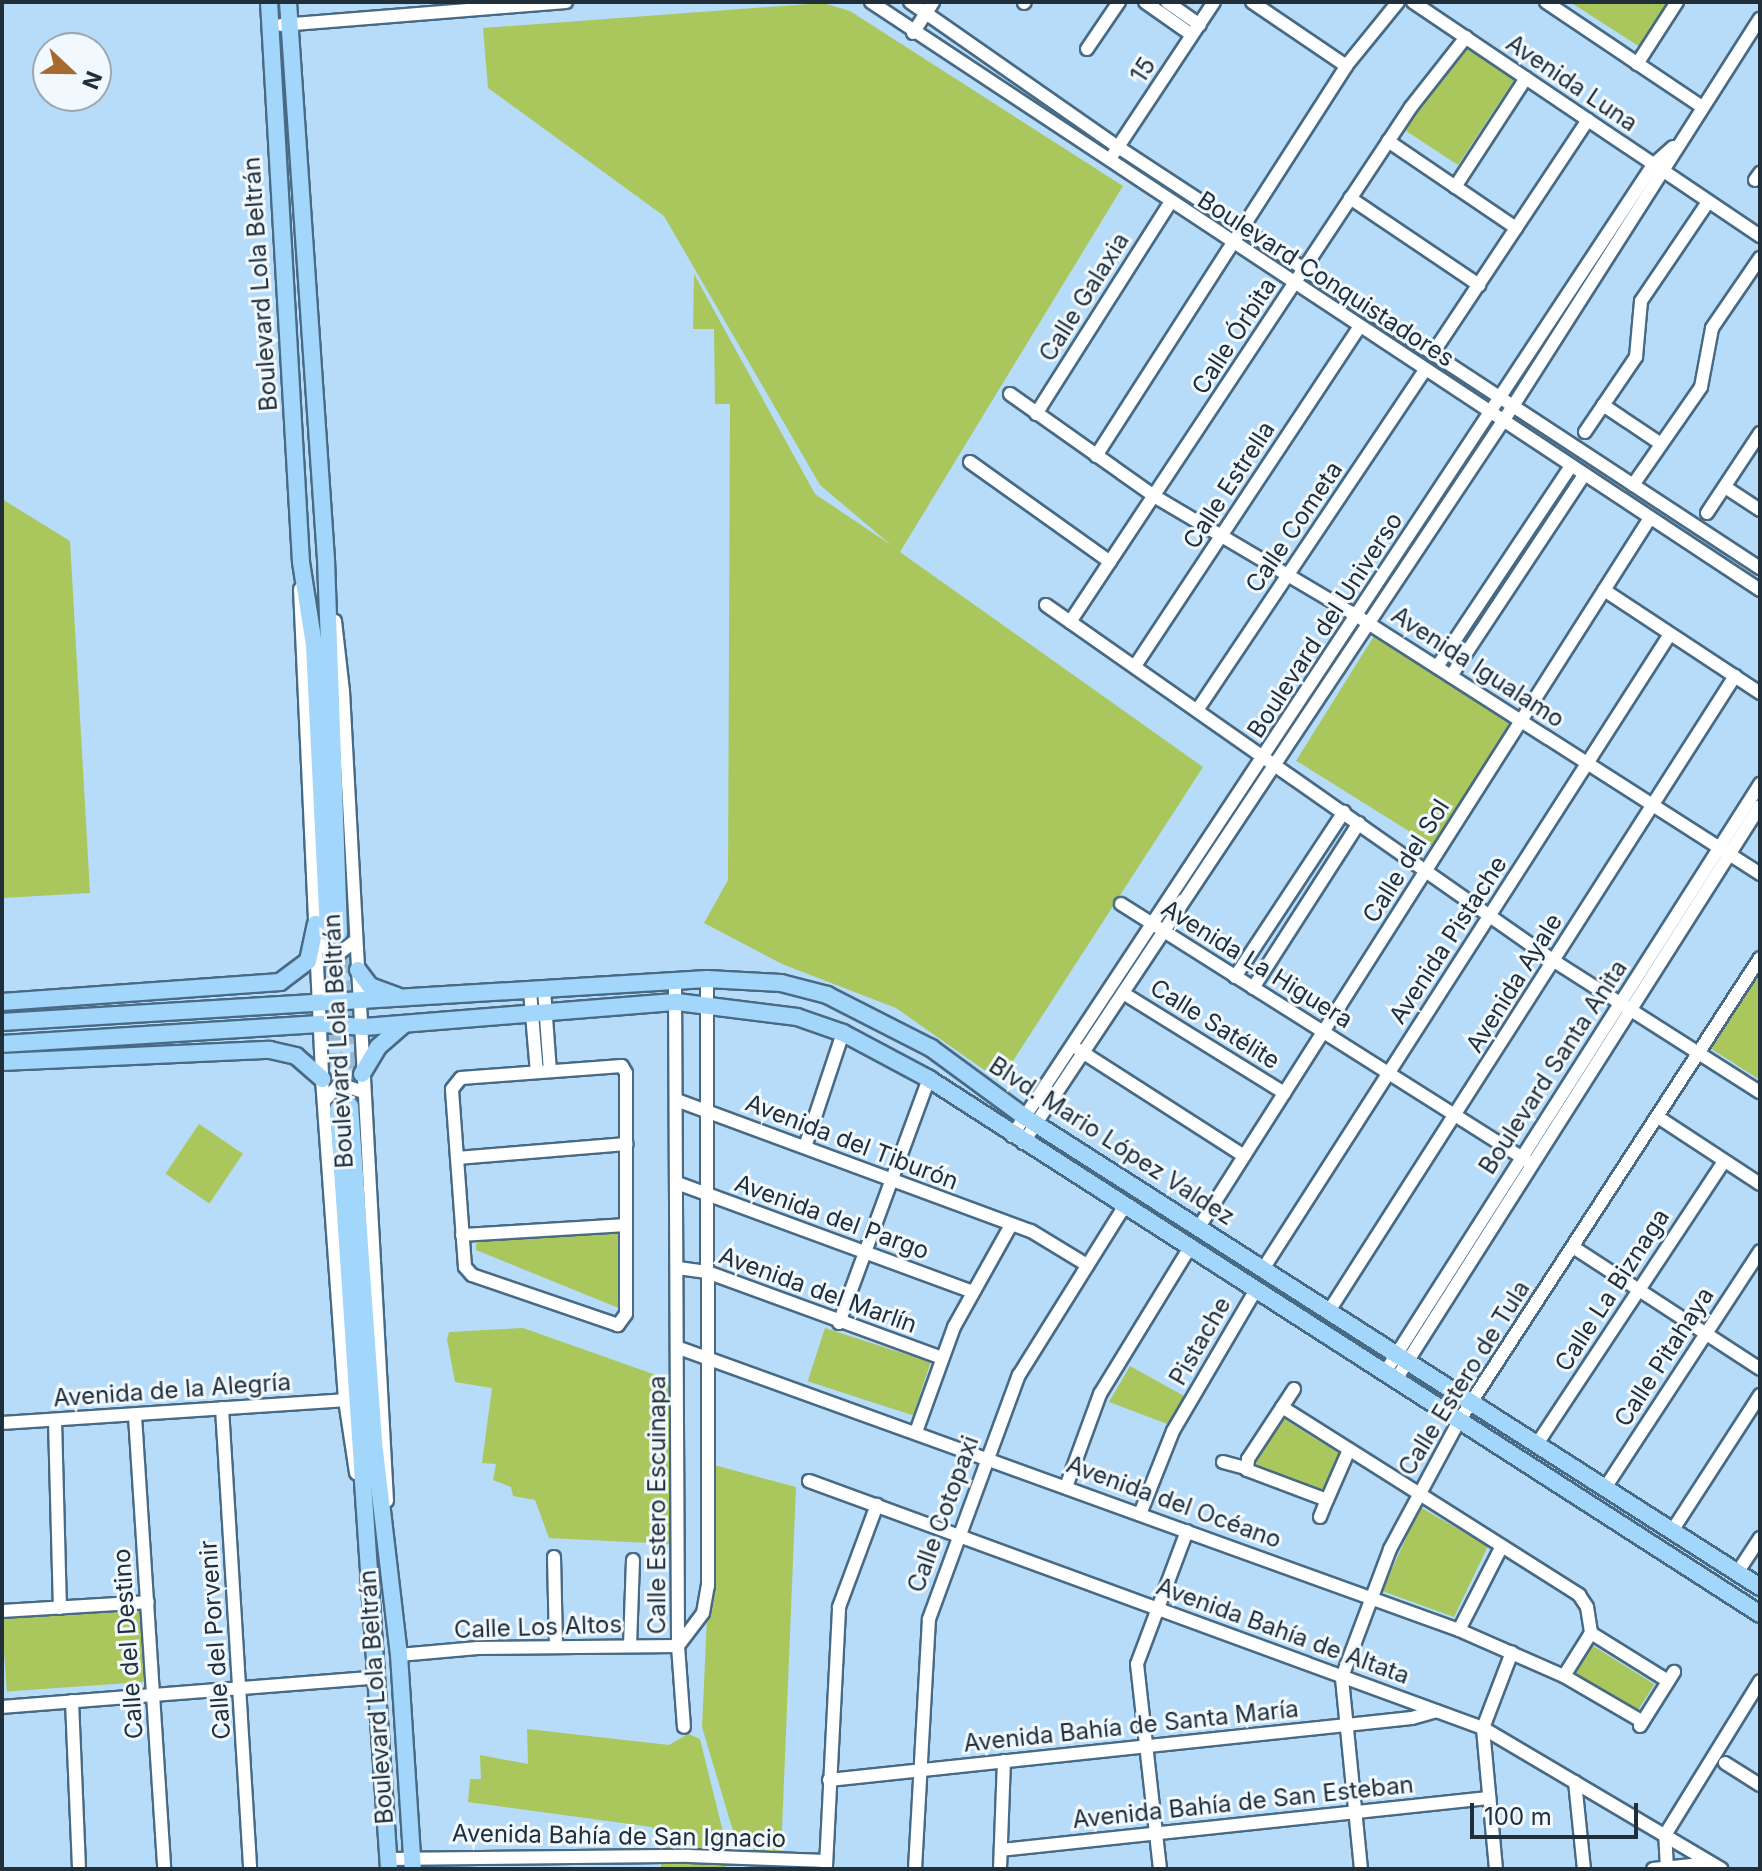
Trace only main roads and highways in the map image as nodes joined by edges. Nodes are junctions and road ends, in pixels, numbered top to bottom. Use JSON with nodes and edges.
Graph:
{"nodes":[{"id":1,"x":287,"y":2,"type":"edge"},
{"id":2,"x":269,"y":3,"type":"edge"},
{"id":3,"x":325,"y":933,"type":"junction"},
{"id":4,"x":358,"y":970,"type":"road end"},
{"id":5,"x":410,"y":1000,"type":"junction"},
{"id":6,"x":2,"y":1002,"type":"edge"},
{"id":7,"x":2,"y":1022,"type":"edge"},
{"id":8,"x":406,"y":1023,"type":"junction"},
{"id":9,"x":2,"y":1044,"type":"edge"},
{"id":10,"x":2,"y":1062,"type":"edge"},
{"id":11,"x":362,"y":1074,"type":"road end"},
{"id":12,"x":322,"y":1079,"type":"road end"},
{"id":13,"x":1760,"y":1587,"type":"edge"},
{"id":14,"x":1760,"y":1614,"type":"edge"},
{"id":15,"x":413,"y":1862,"type":"edge"},
{"id":16,"x":388,"y":1864,"type":"edge"}],
"edges":[{"from":1,"to":3,"type":"main road","name":"Boulevard Lola Beltrán"},
{"from":2,"to":3,"type":"main road","name":"Boulevard Lola Beltrán"},
{"from":3,"to":6,"type":"main road"},
{"from":4,"to":5,"type":"main road"},
{"from":5,"to":7,"type":"main road","name":"Blvd. Mario López Valdez"},
{"from":5,"to":13,"type":"main road","name":"Blvd. Mario López Valdez"},
{"from":8,"to":9,"type":"main road","name":"Blvd. Mario López Valdez"},
{"from":8,"to":11,"type":"main road"},
{"from":8,"to":14,"type":"main road","name":"Blvd. Mario López Valdez"},
{"from":10,"to":12,"type":"main road"},
{"from":15,"to":16,"type":"main road","name":"Boulevard Lola Beltrán"}]}
